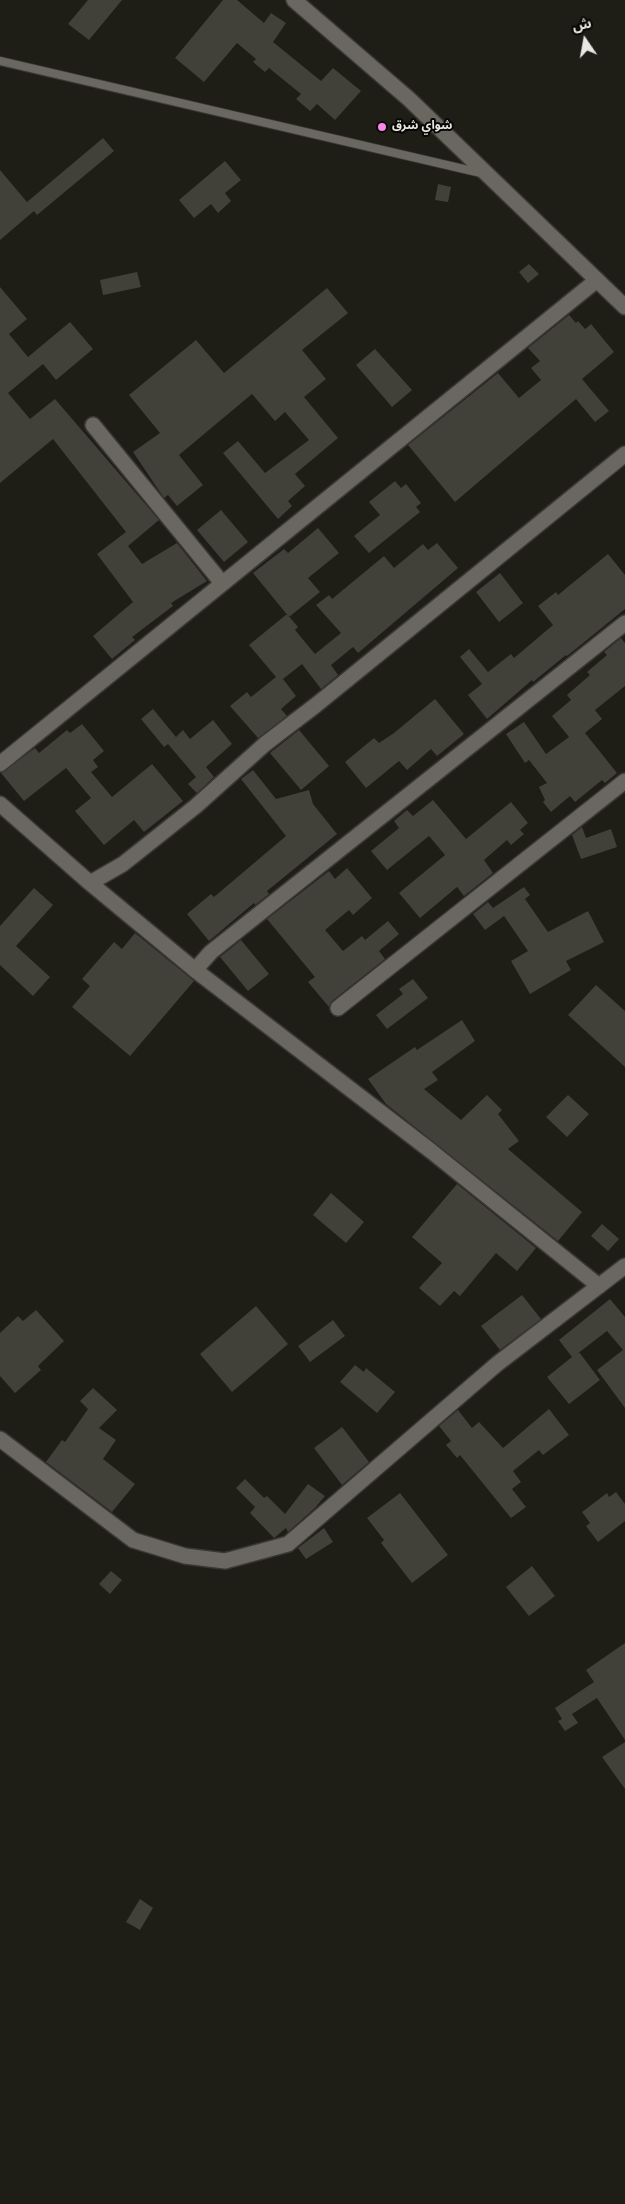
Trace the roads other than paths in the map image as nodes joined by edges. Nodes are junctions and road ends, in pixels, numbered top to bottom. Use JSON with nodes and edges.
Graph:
{"nodes":[{"id":1,"x":294,"y":0,"type":"edge"},
{"id":2,"x":0,"y":61,"type":"edge"},
{"id":3,"x":488,"y":175,"type":"junction"},
{"id":4,"x":597,"y":280,"type":"junction"},
{"id":5,"x":625,"y":307,"type":"edge"},
{"id":6,"x":93,"y":426,"type":"dead end"},
{"id":7,"x":625,"y":454,"type":"edge"},
{"id":8,"x":222,"y":583,"type":"junction"},
{"id":9,"x":625,"y":623,"type":"edge"},
{"id":10,"x":0,"y":764,"type":"edge"},
{"id":11,"x":625,"y":781,"type":"edge"},
{"id":12,"x":0,"y":804,"type":"edge"},
{"id":13,"x":90,"y":883,"type":"junction"},
{"id":14,"x":195,"y":970,"type":"junction"},
{"id":15,"x":338,"y":1008,"type":"dead end"},
{"id":16,"x":625,"y":1266,"type":"edge"},
{"id":17,"x":599,"y":1286,"type":"junction"},
{"id":18,"x":0,"y":1439,"type":"edge"}],
"edges":[{"from":1,"to":3,"type":"street"},
{"from":2,"to":3,"type":"lane"},
{"from":3,"to":4,"type":"street"},
{"from":4,"to":5,"type":"street"},
{"from":4,"to":8,"type":"street"},
{"from":6,"to":8,"type":"street"},
{"from":7,"to":13,"type":"street"},
{"from":8,"to":10,"type":"street"},
{"from":9,"to":14,"type":"street"},
{"from":11,"to":15,"type":"street"},
{"from":12,"to":13,"type":"street"},
{"from":13,"to":14,"type":"street"},
{"from":14,"to":17,"type":"street"},
{"from":16,"to":17,"type":"street"},
{"from":17,"to":18,"type":"street"}]}
